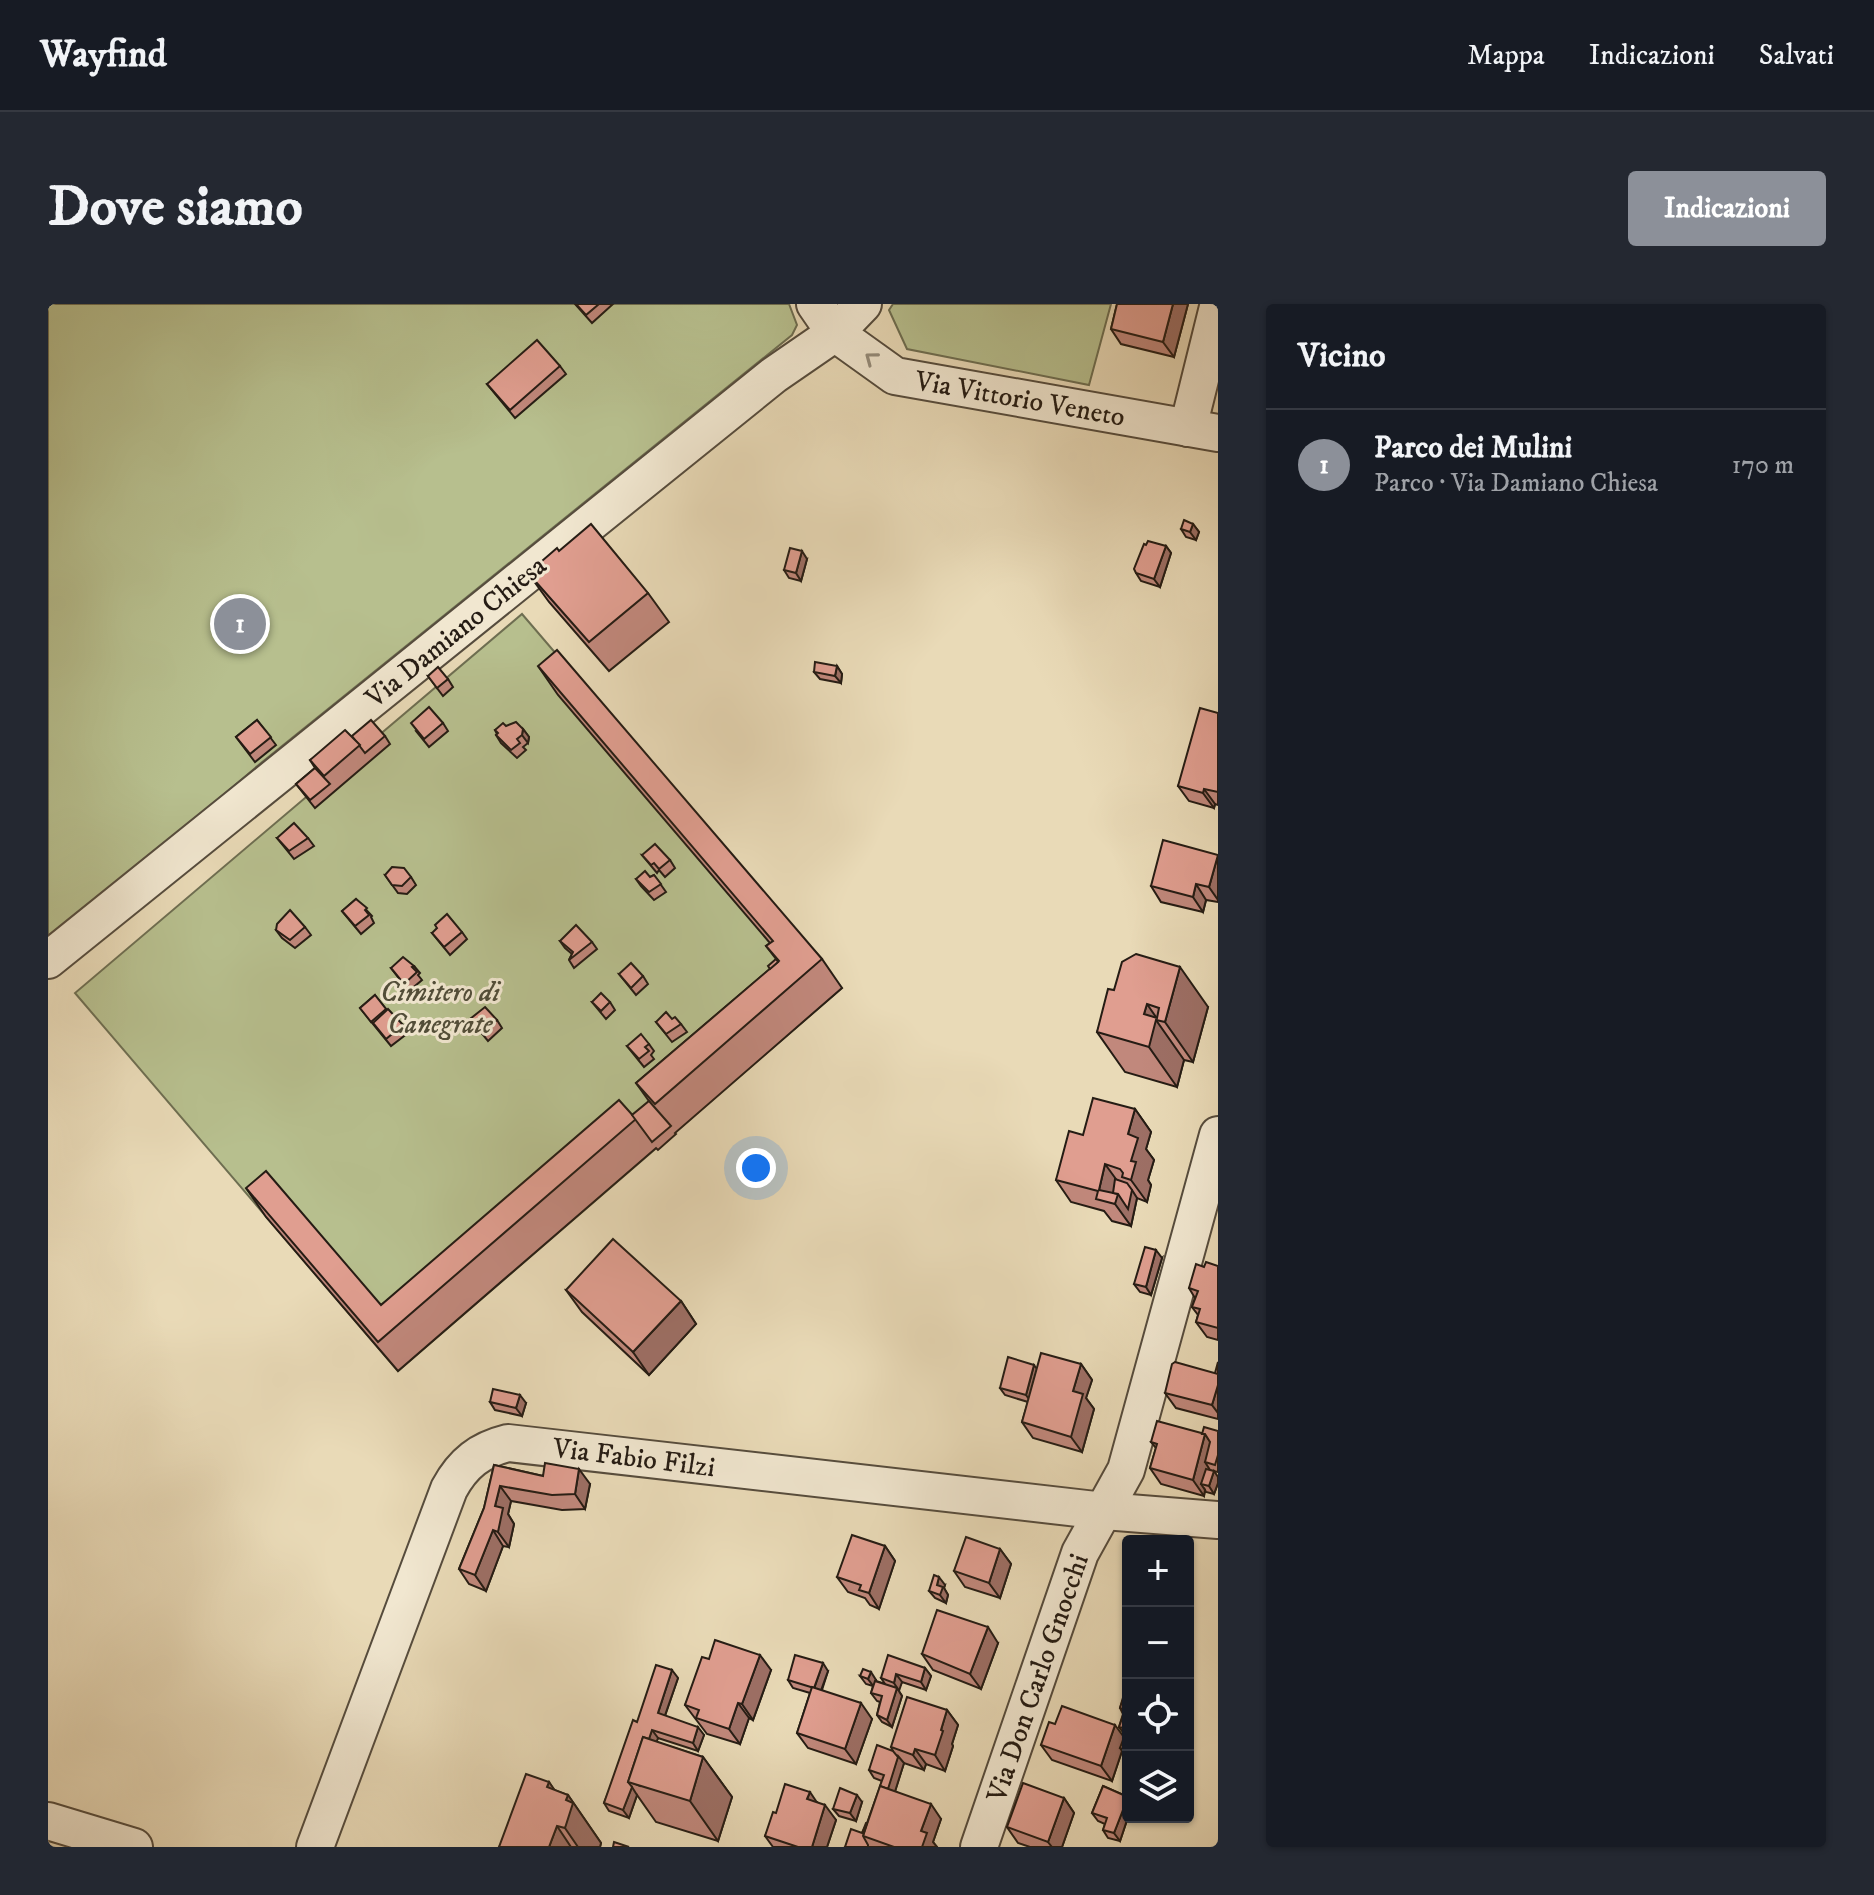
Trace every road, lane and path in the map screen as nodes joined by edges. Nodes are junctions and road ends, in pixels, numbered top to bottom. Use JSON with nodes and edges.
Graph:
{"nodes":[{"id":1,"x":815,"y":304,"type":"edge"},
{"id":2,"x":863,"y":304,"type":"edge"},
{"id":3,"x":1218,"y":307,"type":"edge"},
{"id":4,"x":835,"y":333,"type":"junction"},
{"id":5,"x":1203,"y":431,"type":"edge"},
{"id":6,"x":48,"y":960,"type":"edge"},
{"id":7,"x":1218,"y":1135,"type":"edge"},
{"id":8,"x":1104,"y":1511,"type":"junction"},
{"id":9,"x":1218,"y":1520,"type":"edge"},
{"id":10,"x":48,"y":1821,"type":"edge"},
{"id":11,"x":134,"y":1847,"type":"edge"},
{"id":12,"x":315,"y":1847,"type":"edge"},
{"id":13,"x":979,"y":1847,"type":"edge"}],
"edges":[{"from":1,"to":4,"type":"street","name":"Via Vittorio Veneto"},
{"from":2,"to":4,"type":"street","name":"Via Damiano Chiesa"},
{"from":3,"to":5,"type":"street"},
{"from":5,"to":4,"type":"street","name":"Via Vittorio Veneto","one_way":true},
{"from":4,"to":6,"type":"street","name":"Via Damiano Chiesa"},
{"from":7,"to":8,"type":"street","name":"Via Don Carlo Gnocchi"},
{"from":8,"to":9,"type":"street","name":"Via Fabio Filzi"},
{"from":8,"to":12,"type":"street","name":"Via Fabio Filzi"},
{"from":8,"to":13,"type":"street","name":"Via Don Carlo Gnocchi"},
{"from":10,"to":11,"type":"street"}]}
